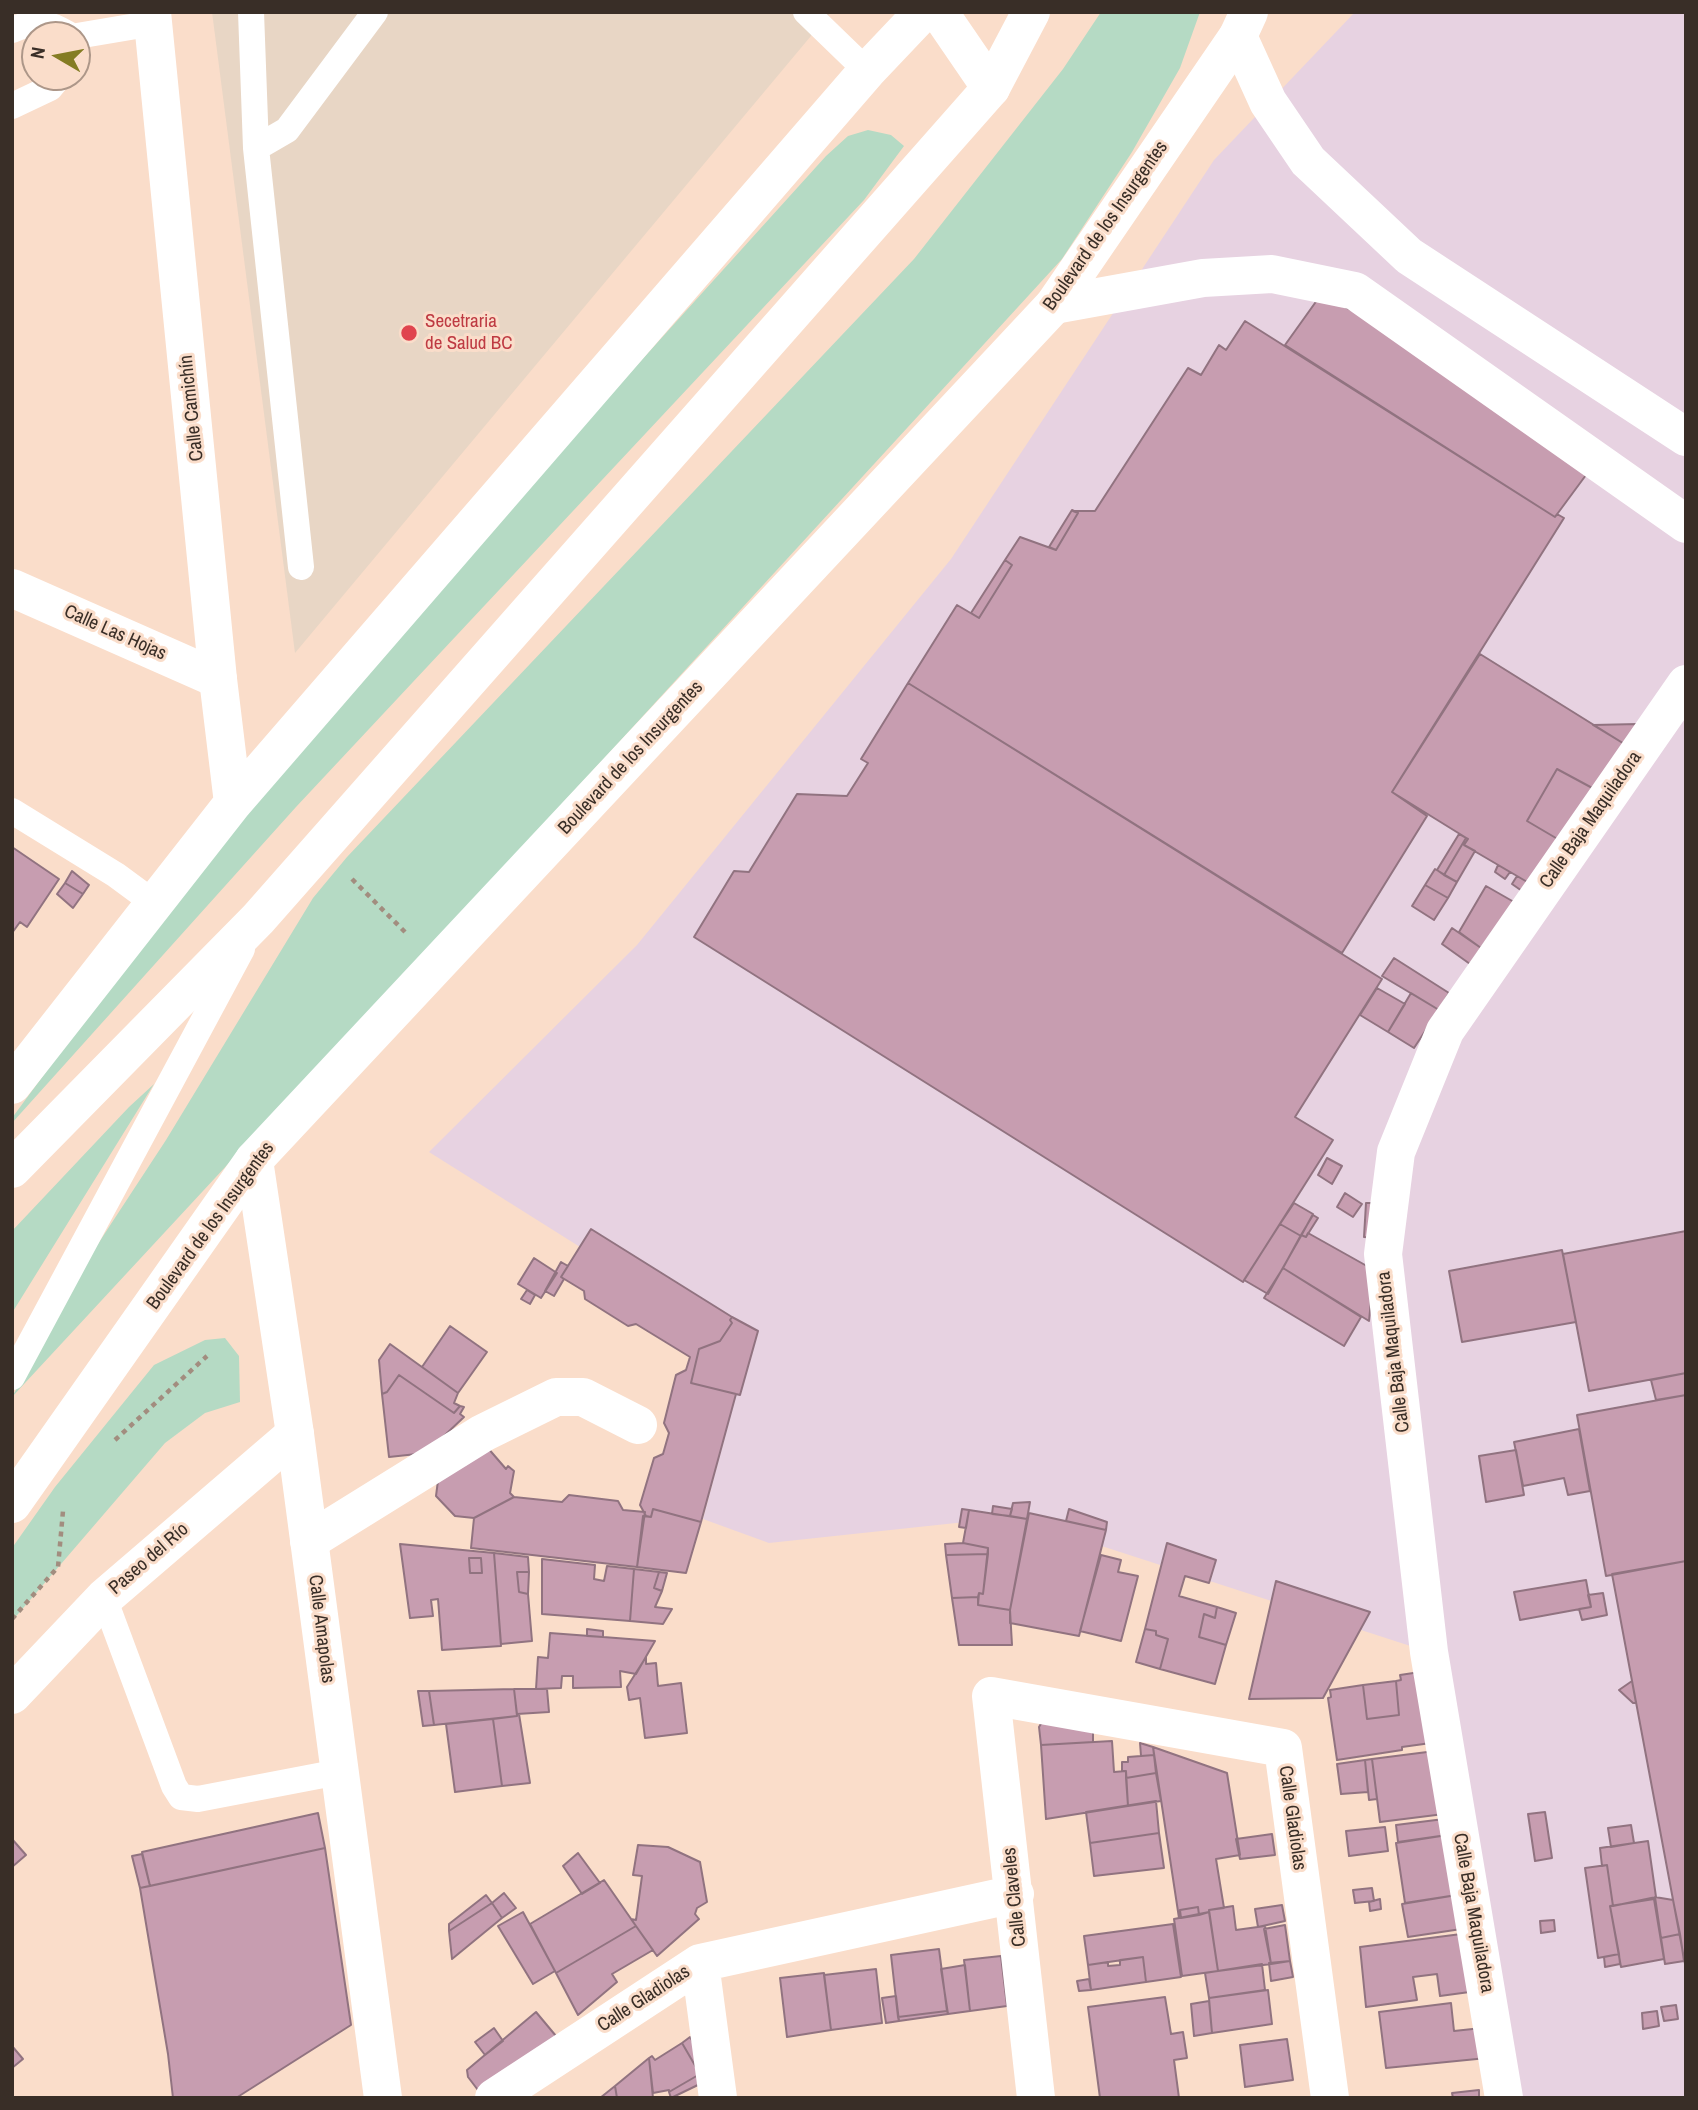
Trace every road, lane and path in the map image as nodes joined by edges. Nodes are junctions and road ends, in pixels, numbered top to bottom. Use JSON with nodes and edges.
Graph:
{"nodes":[{"id":1,"x":251,"y":12,"type":"edge"},
{"id":2,"x":375,"y":12,"type":"edge"},
{"id":3,"x":806,"y":12,"type":"edge"},
{"id":4,"x":923,"y":12,"type":"edge"},
{"id":5,"x":939,"y":12,"type":"edge"},
{"id":6,"x":1031,"y":12,"type":"edge"},
{"id":7,"x":153,"y":18,"type":"edge"},
{"id":8,"x":1244,"y":24,"type":"edge"},
{"id":9,"x":91,"y":34,"type":"edge"},
{"id":10,"x":867,"y":71,"type":"junction"},
{"id":11,"x":991,"y":88,"type":"junction"},
{"id":12,"x":44,"y":91,"type":"edge"},
{"id":13,"x":12,"y":106,"type":"edge"},
{"id":14,"x":256,"y":148,"type":"junction"},
{"id":15,"x":1054,"y":305,"type":"junction"},
{"id":16,"x":1686,"y":438,"type":"edge"},
{"id":17,"x":1686,"y":524,"type":"edge"},
{"id":18,"x":301,"y":567,"type":"dead end"},
{"id":19,"x":12,"y":588,"type":"edge"},
{"id":20,"x":218,"y":679,"type":"junction"},
{"id":21,"x":1686,"y":684,"type":"edge"},
{"id":22,"x":233,"y":803,"type":"junction"},
{"id":23,"x":12,"y":811,"type":"edge"},
{"id":24,"x":349,"y":876,"type":"dead end"},
{"id":25,"x":154,"y":903,"type":"junction"},
{"id":26,"x":258,"y":919,"type":"junction"},
{"id":27,"x":406,"y":933,"type":"dead end"},
{"id":28,"x":12,"y":1085,"type":"edge"},
{"id":29,"x":254,"y":1160,"type":"junction"},
{"id":30,"x":12,"y":1170,"type":"edge"},
{"id":31,"x":206,"y":1356,"type":"dead end"},
{"id":32,"x":12,"y":1377,"type":"edge"},
{"id":33,"x":638,"y":1425,"type":"dead end"},
{"id":34,"x":295,"y":1434,"type":"junction"},
{"id":35,"x":106,"y":1449,"type":"dead end"},
{"id":36,"x":65,"y":1500,"type":"dead end"},
{"id":37,"x":12,"y":1504,"type":"edge"},
{"id":38,"x":309,"y":1541,"type":"junction"},
{"id":39,"x":104,"y":1598,"type":"junction"},
{"id":40,"x":12,"y":1619,"type":"edge"},
{"id":41,"x":12,"y":1695,"type":"edge"},
{"id":42,"x":991,"y":1696,"type":"joint"},
{"id":43,"x":339,"y":1772,"type":"junction"},
{"id":44,"x":1015,"y":1894,"type":"junction"},
{"id":45,"x":700,"y":1963,"type":"junction"},
{"id":46,"x":383,"y":2098,"type":"edge"},
{"id":47,"x":494,"y":2098,"type":"edge"},
{"id":48,"x":718,"y":2098,"type":"edge"},
{"id":49,"x":1036,"y":2098,"type":"edge"},
{"id":50,"x":1330,"y":2098,"type":"edge"},
{"id":51,"x":1504,"y":2098,"type":"edge"}],
"edges":[{"from":1,"to":14,"type":"lane"},
{"from":2,"to":14,"type":"lane"},
{"from":3,"to":10,"type":"lane"},
{"from":4,"to":10,"type":"street"},
{"from":5,"to":11,"type":"street"},
{"from":6,"to":11,"type":"street"},
{"from":7,"to":9,"type":"lane"},
{"from":7,"to":20,"type":"street","name":"Calle Camichín"},
{"from":8,"to":15,"type":"street","name":"Boulevard de los Insurgentes"},
{"from":8,"to":16,"type":"street"},
{"from":10,"to":22,"type":"street"},
{"from":11,"to":26,"type":"street"},
{"from":12,"to":13,"type":"lane"},
{"from":14,"to":18,"type":"lane"},
{"from":15,"to":17,"type":"street"},
{"from":15,"to":29,"type":"street","name":"Boulevard de los Insurgentes"},
{"from":19,"to":20,"type":"street","name":"Calle Las Hojas"},
{"from":20,"to":22,"type":"street","name":"Calle Camichín"},
{"from":21,"to":51,"type":"street","name":"Calle Baja Maquiladora"},
{"from":22,"to":25,"type":"street"},
{"from":23,"to":25,"type":"lane"},
{"from":24,"to":27,"type":"path"},
{"from":25,"to":28,"type":"street"},
{"from":26,"to":30,"type":"street"},
{"from":26,"to":32,"type":"lane"},
{"from":29,"to":34,"type":"street","name":"Calle Amapolas"},
{"from":29,"to":37,"type":"street","name":"Boulevard de los Insurgentes"},
{"from":31,"to":35,"type":"path"},
{"from":33,"to":38,"type":"street"},
{"from":34,"to":38,"type":"street","name":"Calle Amapolas"},
{"from":34,"to":39,"type":"street","name":"Paseo del Río"},
{"from":36,"to":40,"type":"path"},
{"from":38,"to":43,"type":"street","name":"Calle Amapolas"},
{"from":39,"to":41,"type":"street","name":"Paseo del Río"},
{"from":39,"to":43,"type":"lane"},
{"from":42,"to":44,"type":"street","name":"Calle Claveles"},
{"from":42,"to":50,"type":"street","name":"Calle Gladiolas"},
{"from":43,"to":46,"type":"street","name":"Calle Amapolas"},
{"from":44,"to":45,"type":"street","name":"Calle Gladiolas"},
{"from":44,"to":49,"type":"street","name":"Calle Claveles"},
{"from":45,"to":47,"type":"street","name":"Calle Gladiolas"},
{"from":45,"to":48,"type":"street"}]}
